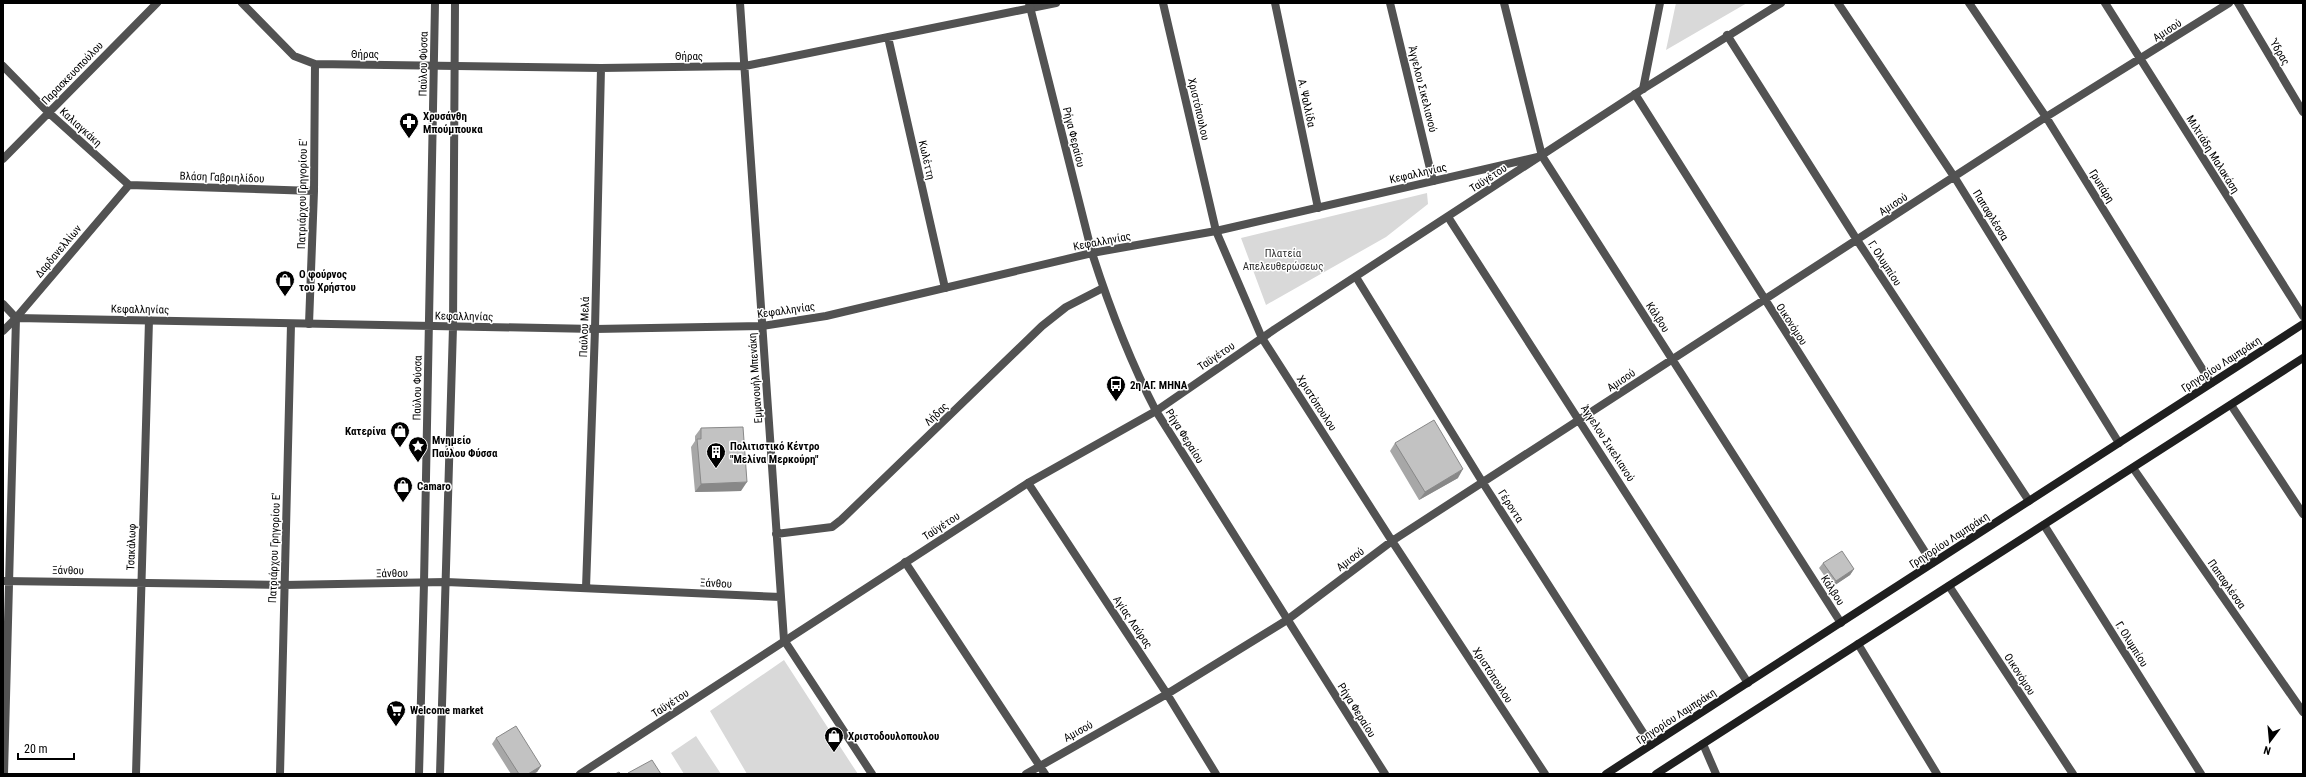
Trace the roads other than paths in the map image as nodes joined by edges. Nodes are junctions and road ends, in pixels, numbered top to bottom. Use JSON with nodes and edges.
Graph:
{"nodes":[{"id":1,"x":157,"y":3,"type":"edge"},
{"id":2,"x":242,"y":3,"type":"edge"},
{"id":3,"x":435,"y":3,"type":"edge"},
{"id":4,"x":455,"y":3,"type":"edge"},
{"id":5,"x":740,"y":3,"type":"edge"},
{"id":6,"x":1056,"y":3,"type":"edge"},
{"id":7,"x":1162,"y":3,"type":"edge"},
{"id":8,"x":1275,"y":3,"type":"edge"},
{"id":9,"x":1390,"y":3,"type":"edge"},
{"id":10,"x":1504,"y":3,"type":"edge"},
{"id":11,"x":1660,"y":3,"type":"edge"},
{"id":12,"x":1782,"y":3,"type":"edge"},
{"id":13,"x":1838,"y":3,"type":"edge"},
{"id":14,"x":1969,"y":3,"type":"edge"},
{"id":15,"x":2105,"y":3,"type":"edge"},
{"id":16,"x":2229,"y":3,"type":"edge"},
{"id":17,"x":2238,"y":3,"type":"edge"},
{"id":18,"x":1029,"y":6,"type":"edge"},
{"id":19,"x":1727,"y":35,"type":"junction"},
{"id":20,"x":888,"y":37,"type":"junction"},
{"id":21,"x":2140,"y":60,"type":"junction"},
{"id":22,"x":315,"y":64,"type":"junction"},
{"id":23,"x":434,"y":65,"type":"junction"},
{"id":24,"x":3,"y":66,"type":"edge"},
{"id":25,"x":454,"y":66,"type":"junction"},
{"id":26,"x":745,"y":66,"type":"junction"},
{"id":27,"x":601,"y":68,"type":"junction"},
{"id":28,"x":1643,"y":88,"type":"junction"},
{"id":29,"x":1635,"y":94,"type":"junction"},
{"id":30,"x":2303,"y":112,"type":"edge"},
{"id":31,"x":49,"y":113,"type":"junction"},
{"id":32,"x":2046,"y":117,"type":"junction"},
{"id":33,"x":1542,"y":156,"type":"junction"},
{"id":34,"x":3,"y":159,"type":"edge"},
{"id":35,"x":1955,"y":178,"type":"junction"},
{"id":36,"x":1433,"y":181,"type":"junction"},
{"id":37,"x":129,"y":185,"type":"junction"},
{"id":38,"x":314,"y":191,"type":"junction"},
{"id":39,"x":1318,"y":208,"type":"junction"},
{"id":40,"x":1448,"y":217,"type":"junction"},
{"id":41,"x":1216,"y":231,"type":"junction"},
{"id":42,"x":1857,"y":240,"type":"junction"},
{"id":43,"x":1092,"y":253,"type":"junction"},
{"id":44,"x":1356,"y":277,"type":"junction"},
{"id":45,"x":945,"y":288,"type":"junction"},
{"id":46,"x":1103,"y":288,"type":"junction"},
{"id":47,"x":1763,"y":299,"type":"junction"},
{"id":48,"x":3,"y":304,"type":"edge"},
{"id":49,"x":2303,"y":316,"type":"edge"},
{"id":50,"x":16,"y":318,"type":"junction"},
{"id":51,"x":149,"y":320,"type":"junction"},
{"id":52,"x":291,"y":324,"type":"junction"},
{"id":53,"x":309,"y":324,"type":"junction"},
{"id":54,"x":2303,"y":324,"type":"edge"},
{"id":55,"x":430,"y":326,"type":"junction"},
{"id":56,"x":762,"y":326,"type":"junction"},
{"id":57,"x":453,"y":327,"type":"junction"},
{"id":58,"x":595,"y":329,"type":"junction"},
{"id":59,"x":3,"y":331,"type":"edge"},
{"id":60,"x":1262,"y":338,"type":"junction"},
{"id":61,"x":2303,"y":358,"type":"edge"},
{"id":62,"x":1672,"y":359,"type":"junction"},
{"id":63,"x":2211,"y":383,"type":"junction"},
{"id":64,"x":2231,"y":405,"type":"junction"},
{"id":65,"x":1156,"y":411,"type":"junction"},
{"id":66,"x":1581,"y":421,"type":"junction"},
{"id":67,"x":2119,"y":443,"type":"junction"},
{"id":68,"x":2132,"y":468,"type":"junction"},
{"id":69,"x":1028,"y":483,"type":"junction"},
{"id":70,"x":1483,"y":483,"type":"junction"},
{"id":71,"x":2029,"y":501,"type":"junction"},
{"id":72,"x":2303,"y":514,"type":"edge"},
{"id":73,"x":2044,"y":525,"type":"junction"},
{"id":74,"x":776,"y":534,"type":"junction"},
{"id":75,"x":1392,"y":541,"type":"junction"},
{"id":76,"x":905,"y":562,"type":"junction"},
{"id":77,"x":1932,"y":564,"type":"junction"},
{"id":78,"x":5,"y":581,"type":"edge"},
{"id":79,"x":141,"y":582,"type":"junction"},
{"id":80,"x":446,"y":582,"type":"junction"},
{"id":81,"x":424,"y":583,"type":"junction"},
{"id":82,"x":284,"y":585,"type":"junction"},
{"id":83,"x":1949,"y":586,"type":"junction"},
{"id":84,"x":586,"y":588,"type":"junction"},
{"id":85,"x":781,"y":597,"type":"junction"},
{"id":86,"x":1288,"y":620,"type":"junction"},
{"id":87,"x":1841,"y":623,"type":"junction"},
{"id":88,"x":784,"y":640,"type":"junction"},
{"id":89,"x":1858,"y":644,"type":"junction"},
{"id":90,"x":1748,"y":683,"type":"junction"},
{"id":91,"x":1168,"y":694,"type":"junction"},
{"id":92,"x":2303,"y":712,"type":"edge"},
{"id":93,"x":1703,"y":744,"type":"junction"},
{"id":94,"x":1651,"y":745,"type":"junction"},
{"id":95,"x":1040,"y":765,"type":"junction"},
{"id":96,"x":4,"y":774,"type":"edge"},
{"id":97,"x":136,"y":774,"type":"edge"},
{"id":98,"x":280,"y":774,"type":"edge"},
{"id":99,"x":419,"y":774,"type":"edge"},
{"id":100,"x":440,"y":774,"type":"edge"},
{"id":101,"x":580,"y":774,"type":"edge"},
{"id":102,"x":872,"y":774,"type":"edge"},
{"id":103,"x":1026,"y":774,"type":"edge"},
{"id":104,"x":1045,"y":774,"type":"edge"},
{"id":105,"x":1216,"y":774,"type":"edge"},
{"id":106,"x":1385,"y":774,"type":"edge"},
{"id":107,"x":1545,"y":774,"type":"edge"},
{"id":108,"x":1606,"y":774,"type":"edge"},
{"id":109,"x":1656,"y":774,"type":"edge"},
{"id":110,"x":1716,"y":774,"type":"edge"},
{"id":111,"x":1937,"y":774,"type":"edge"},
{"id":112,"x":2073,"y":774,"type":"edge"},
{"id":113,"x":2201,"y":774,"type":"edge"}],
"edges":[{"from":1,"to":31,"type":"street","name":"Παρασκευοπούλου"},
{"from":2,"to":22,"type":"street"},
{"from":3,"to":23,"type":"street","name":"Παύλου Φύσσα"},
{"from":4,"to":25,"type":"street"},
{"from":5,"to":26,"type":"street","name":"Εμμανουήλ Μπενάκη"},
{"from":6,"to":18,"type":"street","name":"Θήρας"},
{"from":7,"to":41,"type":"street","name":"Χριστόπουλου"},
{"from":8,"to":39,"type":"street","name":"Α. Ψαλλίδα"},
{"from":9,"to":36,"type":"street","name":"Άγγελου Σικελιανού"},
{"from":10,"to":33,"type":"street","name":"Κάλβου"},
{"from":11,"to":28,"type":"street"},
{"from":12,"to":19,"type":"street","name":"Ταϋγέτου"},
{"from":13,"to":35,"type":"street","name":"Παπαφλέσσα"},
{"from":14,"to":32,"type":"street","name":"Γρυπάρη"},
{"from":15,"to":21,"type":"street","name":"Μιλτιάδη Μαλακάση"},
{"from":16,"to":21,"type":"street","name":"Αμισού"},
{"from":17,"to":30,"type":"street","name":"Ύδρας"},
{"from":18,"to":20,"type":"street","name":"Θήρας"},
{"from":18,"to":43,"type":"street","name":"Ρήγα Φεραίου"},
{"from":19,"to":28,"type":"street","name":"Ταϋγέτου"},
{"from":19,"to":42,"type":"street","name":"Γ. Ολυμπίου"},
{"from":20,"to":26,"type":"street","name":"Θήρας"},
{"from":20,"to":45,"type":"street","name":"Κωλέττη"},
{"from":21,"to":32,"type":"street","name":"Αμισού"},
{"from":21,"to":49,"type":"street","name":"Μιλτιάδη Μαλακάση"},
{"from":22,"to":23,"type":"street","name":"Θήρας"},
{"from":22,"to":38,"type":"street","name":"Πατριάρχου Γρηγορίου Ε'"},
{"from":23,"to":25,"type":"street","name":"Θήρας"},
{"from":23,"to":55,"type":"street","name":"Παύλου Φύσσα"},
{"from":24,"to":31,"type":"street","name":"Καλιαγκάκη"},
{"from":25,"to":27,"type":"street","name":"Θήρας"},
{"from":25,"to":57,"type":"street"},
{"from":26,"to":27,"type":"street","name":"Θήρας"},
{"from":26,"to":56,"type":"street","name":"Εμμανουήλ Μπενάκη"},
{"from":27,"to":58,"type":"street","name":"Παύλου Μελά"},
{"from":28,"to":29,"type":"street","name":"Ταϋγέτου"},
{"from":29,"to":33,"type":"street","name":"Ταϋγέτου"},
{"from":29,"to":47,"type":"street","name":"Οικονόμου"},
{"from":31,"to":34,"type":"street","name":"Παρασκευοπούλου"},
{"from":31,"to":37,"type":"street","name":"Καλιαγκάκη"},
{"from":32,"to":35,"type":"street","name":"Αμισού"},
{"from":32,"to":63,"type":"street","name":"Γρυπάρη"},
{"from":33,"to":36,"type":"street","name":"Κεφαλληνίας"},
{"from":33,"to":40,"type":"street","name":"Ταϋγέτου"},
{"from":33,"to":62,"type":"street","name":"Κάλβου"},
{"from":35,"to":42,"type":"street","name":"Αμισού"},
{"from":35,"to":67,"type":"street","name":"Παπαφλέσσα"},
{"from":36,"to":39,"type":"street","name":"Κεφαλληνίας"},
{"from":37,"to":38,"type":"street","name":"Βλάση Γαβριηλίδου"},
{"from":37,"to":50,"type":"street","name":"Δαρδανελλίων"},
{"from":38,"to":53,"type":"street","name":"Πατριάρχου Γρηγορίου Ε'"},
{"from":39,"to":41,"type":"street","name":"Κεφαλληνίας"},
{"from":40,"to":44,"type":"street","name":"Ταϋγέτου"},
{"from":40,"to":66,"type":"street","name":"Άγγελου Σικελιανού"},
{"from":41,"to":43,"type":"street","name":"Κεφαλληνίας"},
{"from":41,"to":60,"type":"street","name":"Χριστόπουλου"},
{"from":42,"to":47,"type":"street","name":"Αμισού"},
{"from":42,"to":71,"type":"street","name":"Γ. Ολυμπίου"},
{"from":43,"to":45,"type":"street","name":"Κεφαλληνίας"},
{"from":43,"to":46,"type":"street","name":"Ρήγα Φεραίου"},
{"from":44,"to":60,"type":"street","name":"Ταϋγέτου"},
{"from":44,"to":70,"type":"street","name":"Γέροντα"},
{"from":45,"to":56,"type":"street","name":"Κεφαλληνίας"},
{"from":46,"to":65,"type":"street","name":"Ρήγα Φεραίου"},
{"from":46,"to":74,"type":"street","name":"Λήδας"},
{"from":47,"to":62,"type":"street","name":"Αμισού"},
{"from":47,"to":77,"type":"street","name":"Οικονόμου"},
{"from":48,"to":50,"type":"street"},
{"from":50,"to":51,"type":"street","name":"Κεφαλληνίας"},
{"from":50,"to":59,"type":"street","name":"Δαρδανελλίων"},
{"from":50,"to":78,"type":"street"},
{"from":51,"to":52,"type":"street","name":"Κεφαλληνίας"},
{"from":51,"to":79,"type":"street","name":"Τσακάλωφ"},
{"from":52,"to":53,"type":"street","name":"Κεφαλληνίας"},
{"from":52,"to":82,"type":"street","name":"Πατριάρχου Γρηγορίου Ε'"},
{"from":53,"to":55,"type":"street","name":"Κεφαλληνίας"},
{"from":54,"to":63,"type":"main road","name":"Γρηγορίου Λαμπράκη"},
{"from":55,"to":57,"type":"street","name":"Κεφαλληνίας"},
{"from":55,"to":81,"type":"street","name":"Παύλου Φύσσα"},
{"from":56,"to":58,"type":"street","name":"Κεφαλληνίας"},
{"from":56,"to":74,"type":"street","name":"Εμμανουήλ Μπενάκη"},
{"from":57,"to":58,"type":"street","name":"Κεφαλληνίας"},
{"from":57,"to":80,"type":"street"},
{"from":58,"to":84,"type":"street","name":"Παύλου Μελά"},
{"from":60,"to":65,"type":"street","name":"Ταϋγέτου"},
{"from":60,"to":75,"type":"street","name":"Χριστόπουλου"},
{"from":61,"to":64,"type":"main road"},
{"from":62,"to":66,"type":"street","name":"Αμισού"},
{"from":62,"to":87,"type":"street","name":"Κάλβου"},
{"from":63,"to":67,"type":"main road","name":"Γρηγορίου Λαμπράκη"},
{"from":64,"to":68,"type":"main road"},
{"from":64,"to":72,"type":"street"},
{"from":65,"to":69,"type":"street","name":"Ταϋγέτου"},
{"from":65,"to":86,"type":"street","name":"Ρήγα Φεραίου"},
{"from":66,"to":70,"type":"street","name":"Αμισού"},
{"from":66,"to":90,"type":"street","name":"Άγγελου Σικελιανού"},
{"from":67,"to":71,"type":"main road","name":"Γρηγορίου Λαμπράκη"},
{"from":68,"to":73,"type":"main road"},
{"from":68,"to":92,"type":"street","name":"Παπαφλέσσα"},
{"from":69,"to":76,"type":"street","name":"Ταϋγέτου"},
{"from":69,"to":91,"type":"street","name":"Αγίας Λαύρας"},
{"from":70,"to":75,"type":"street","name":"Αμισού"},
{"from":70,"to":94,"type":"street","name":"Γέροντα"},
{"from":71,"to":77,"type":"main road","name":"Γρηγορίου Λαμπράκη"},
{"from":73,"to":83,"type":"main road"},
{"from":73,"to":113,"type":"street","name":"Γ. Ολυμπίου"},
{"from":74,"to":85,"type":"street","name":"Εμμανουήλ Μπενάκη"},
{"from":75,"to":86,"type":"street","name":"Αμισού"},
{"from":75,"to":107,"type":"street","name":"Χριστόπουλου"},
{"from":76,"to":88,"type":"street","name":"Ταϋγέτου"},
{"from":76,"to":95,"type":"street"},
{"from":77,"to":87,"type":"main road","name":"Γρηγορίου Λαμπράκη"},
{"from":78,"to":79,"type":"street","name":"Ξάνθου"},
{"from":78,"to":96,"type":"street"},
{"from":79,"to":82,"type":"street","name":"Ξάνθου"},
{"from":79,"to":97,"type":"street","name":"Τσακάλωφ"},
{"from":80,"to":81,"type":"street","name":"Ξάνθου"},
{"from":80,"to":84,"type":"street","name":"Ξάνθου"},
{"from":80,"to":100,"type":"street"},
{"from":81,"to":82,"type":"street","name":"Ξάνθου"},
{"from":81,"to":99,"type":"street","name":"Παύλου Φύσσα"},
{"from":82,"to":98,"type":"street","name":"Πατριάρχου Γρηγορίου Ε'"},
{"from":83,"to":89,"type":"main road"},
{"from":83,"to":112,"type":"street","name":"Οικονόμου"},
{"from":84,"to":85,"type":"street","name":"Ξάνθου"},
{"from":85,"to":88,"type":"street","name":"Εμμανουήλ Μπενάκη"},
{"from":86,"to":91,"type":"street","name":"Αμισού"},
{"from":86,"to":106,"type":"street","name":"Ρήγα Φεραίου"},
{"from":87,"to":90,"type":"main road","name":"Γρηγορίου Λαμπράκη"},
{"from":88,"to":101,"type":"street","name":"Ταϋγέτου"},
{"from":88,"to":102,"type":"street","name":"Εμμανουήλ Μπενάκη"},
{"from":89,"to":93,"type":"main road"},
{"from":89,"to":111,"type":"street"},
{"from":90,"to":94,"type":"main road","name":"Γρηγορίου Λαμπράκη"},
{"from":91,"to":95,"type":"street","name":"Αμισού"},
{"from":91,"to":105,"type":"street","name":"Αγίας Λαύρας"},
{"from":93,"to":109,"type":"main road"},
{"from":93,"to":110,"type":"street"},
{"from":94,"to":108,"type":"main road","name":"Γρηγορίου Λαμπράκη"},
{"from":95,"to":103,"type":"street","name":"Αμισού"},
{"from":95,"to":104,"type":"street"}]}
